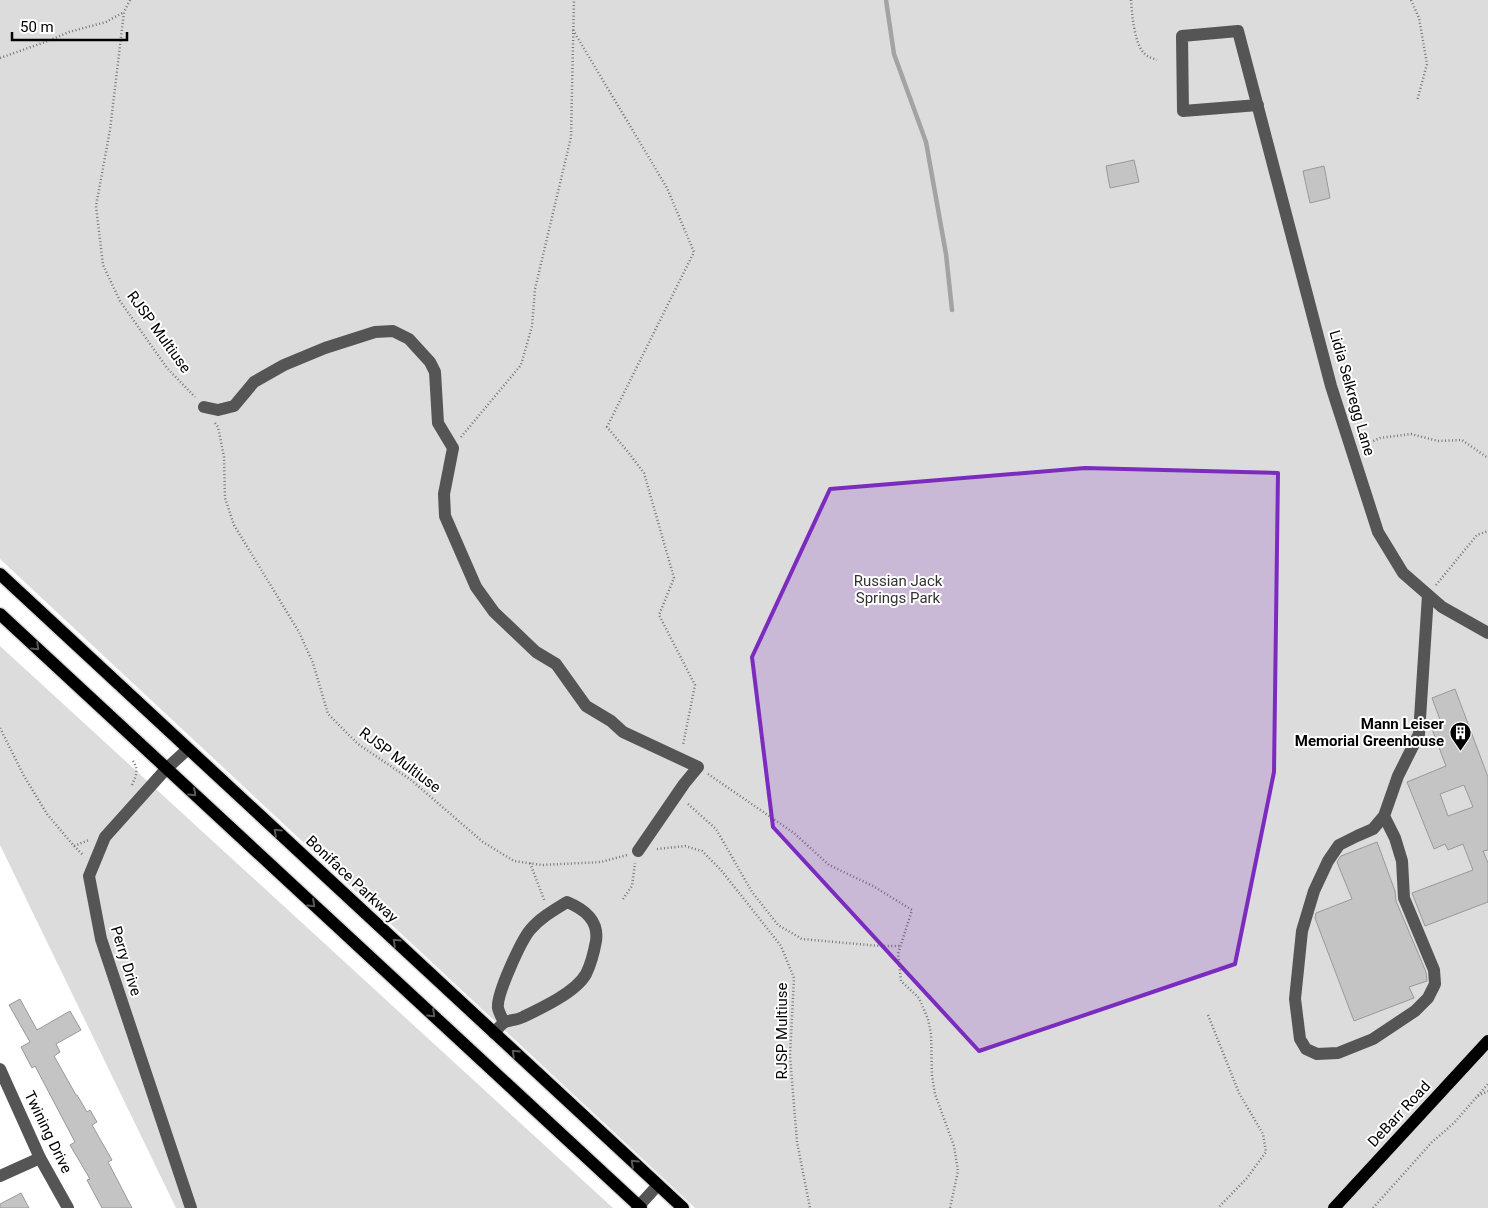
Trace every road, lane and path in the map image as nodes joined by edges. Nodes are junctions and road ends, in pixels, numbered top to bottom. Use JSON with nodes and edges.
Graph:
{"nodes":[{"id":1,"x":130,"y":0,"type":"edge"},
{"id":2,"x":574,"y":0,"type":"edge"},
{"id":3,"x":1131,"y":0,"type":"edge"},
{"id":4,"x":1411,"y":0,"type":"edge"},
{"id":5,"x":124,"y":12,"type":"junction"},
{"id":6,"x":573,"y":30,"type":"junction"},
{"id":7,"x":0,"y":58,"type":"edge"},
{"id":8,"x":1157,"y":60,"type":"dead end"},
{"id":9,"x":1417,"y":101,"type":"dead end"},
{"id":10,"x":1259,"y":110,"type":"junction"},
{"id":11,"x":204,"y":406,"type":"junction"},
{"id":12,"x":1367,"y":444,"type":"dead end"},
{"id":13,"x":453,"y":448,"type":"junction"},
{"id":14,"x":1488,"y":458,"type":"edge"},
{"id":15,"x":1488,"y":531,"type":"edge"},
{"id":16,"x":0,"y":574,"type":"edge"},
{"id":17,"x":1428,"y":595,"type":"junction"},
{"id":18,"x":0,"y":614,"type":"edge"},
{"id":19,"x":1488,"y":633,"type":"edge"},
{"id":20,"x":0,"y":728,"type":"edge"},
{"id":21,"x":188,"y":749,"type":"junction"},
{"id":22,"x":680,"y":758,"type":"junction"},
{"id":23,"x":133,"y":761,"type":"dead end"},
{"id":24,"x":698,"y":767,"type":"junction"},
{"id":25,"x":166,"y":769,"type":"junction"},
{"id":26,"x":130,"y":789,"type":"dead end"},
{"id":27,"x":678,"y":792,"type":"junction"},
{"id":28,"x":1384,"y":816,"type":"junction"},
{"id":29,"x":91,"y":838,"type":"dead end"},
{"id":30,"x":638,"y":851,"type":"junction"},
{"id":31,"x":530,"y":863,"type":"junction"},
{"id":32,"x":623,"y":899,"type":"dead end"},
{"id":33,"x":550,"y":912,"type":"junction"},
{"id":34,"x":900,"y":946,"type":"junction"},
{"id":35,"x":1208,"y":1015,"type":"dead end"},
{"id":36,"x":504,"y":1022,"type":"junction"},
{"id":37,"x":494,"y":1033,"type":"junction"},
{"id":38,"x":1488,"y":1041,"type":"edge"},
{"id":39,"x":0,"y":1069,"type":"edge"},
{"id":40,"x":1488,"y":1084,"type":"edge"},
{"id":41,"x":1488,"y":1091,"type":"edge"},
{"id":42,"x":1475,"y":1098,"type":"junction"},
{"id":43,"x":40,"y":1158,"type":"junction"},
{"id":44,"x":0,"y":1176,"type":"edge"},
{"id":45,"x":658,"y":1185,"type":"junction"},
{"id":46,"x":639,"y":1207,"type":"edge"},
{"id":47,"x":68,"y":1208,"type":"edge"},
{"id":48,"x":191,"y":1208,"type":"edge"},
{"id":49,"x":683,"y":1208,"type":"edge"},
{"id":50,"x":810,"y":1208,"type":"edge"},
{"id":51,"x":950,"y":1208,"type":"edge"},
{"id":52,"x":1218,"y":1208,"type":"edge"},
{"id":53,"x":1334,"y":1208,"type":"edge"},
{"id":54,"x":1373,"y":1208,"type":"edge"}],
"edges":[{"from":1,"to":5,"type":"path","name":"RJSP Multiuse"},
{"from":2,"to":6,"type":"path"},
{"from":3,"to":8,"type":"path"},
{"from":4,"to":9,"type":"path"},
{"from":5,"to":7,"type":"path"},
{"from":5,"to":11,"type":"path","name":"RJSP Multiuse"},
{"from":6,"to":13,"type":"path"},
{"from":6,"to":22,"type":"path"},
{"from":10,"to":10,"type":"street","name":"Lidia Selkregg Lane"},
{"from":10,"to":17,"type":"street","name":"Lidia Selkregg Lane"},
{"from":11,"to":13,"type":"street"},
{"from":11,"to":31,"type":"path","name":"RJSP Multiuse"},
{"from":12,"to":14,"type":"path"},
{"from":13,"to":22,"type":"street"},
{"from":15,"to":17,"type":"path"},
{"from":16,"to":21,"type":"main road","name":"Boniface Parkway"},
{"from":17,"to":19,"type":"street","name":"Lidia Selkregg Lane"},
{"from":17,"to":28,"type":"street"},
{"from":18,"to":25,"type":"main road","one_way":true},
{"from":20,"to":29,"type":"path"},
{"from":21,"to":25,"type":"street","name":"Perry Drive"},
{"from":37,"to":21,"type":"main road","name":"Boniface Parkway","one_way":true},
{"from":22,"to":24,"type":"street"},
{"from":23,"to":26,"type":"path"},
{"from":24,"to":27,"type":"street"},
{"from":24,"to":34,"type":"path"},
{"from":25,"to":46,"type":"main road","one_way":true},
{"from":25,"to":48,"type":"street","name":"Perry Drive"},
{"from":27,"to":30,"type":"street"},
{"from":27,"to":34,"type":"path"},
{"from":28,"to":28,"type":"street"},
{"from":30,"to":31,"type":"path","name":"RJSP Multiuse"},
{"from":30,"to":32,"type":"path"},
{"from":30,"to":50,"type":"path","name":"RJSP Multiuse"},
{"from":31,"to":33,"type":"path"},
{"from":33,"to":36,"type":"street"},
{"from":33,"to":36,"type":"street"},
{"from":34,"to":51,"type":"path"},
{"from":35,"to":52,"type":"path"},
{"from":36,"to":37,"type":"street"},
{"from":45,"to":37,"type":"main road","name":"Boniface Parkway","one_way":true},
{"from":38,"to":53,"type":"main road","name":"DeBarr Road"},
{"from":39,"to":43,"type":"street","name":"Twining Drive"},
{"from":40,"to":42,"type":"path"},
{"from":41,"to":42,"type":"path"},
{"from":42,"to":54,"type":"path"},
{"from":43,"to":44,"type":"street"},
{"from":43,"to":47,"type":"street","name":"Twining Drive"},
{"from":45,"to":46,"type":"street"},
{"from":45,"to":49,"type":"main road","name":"Boniface Parkway"}]}
